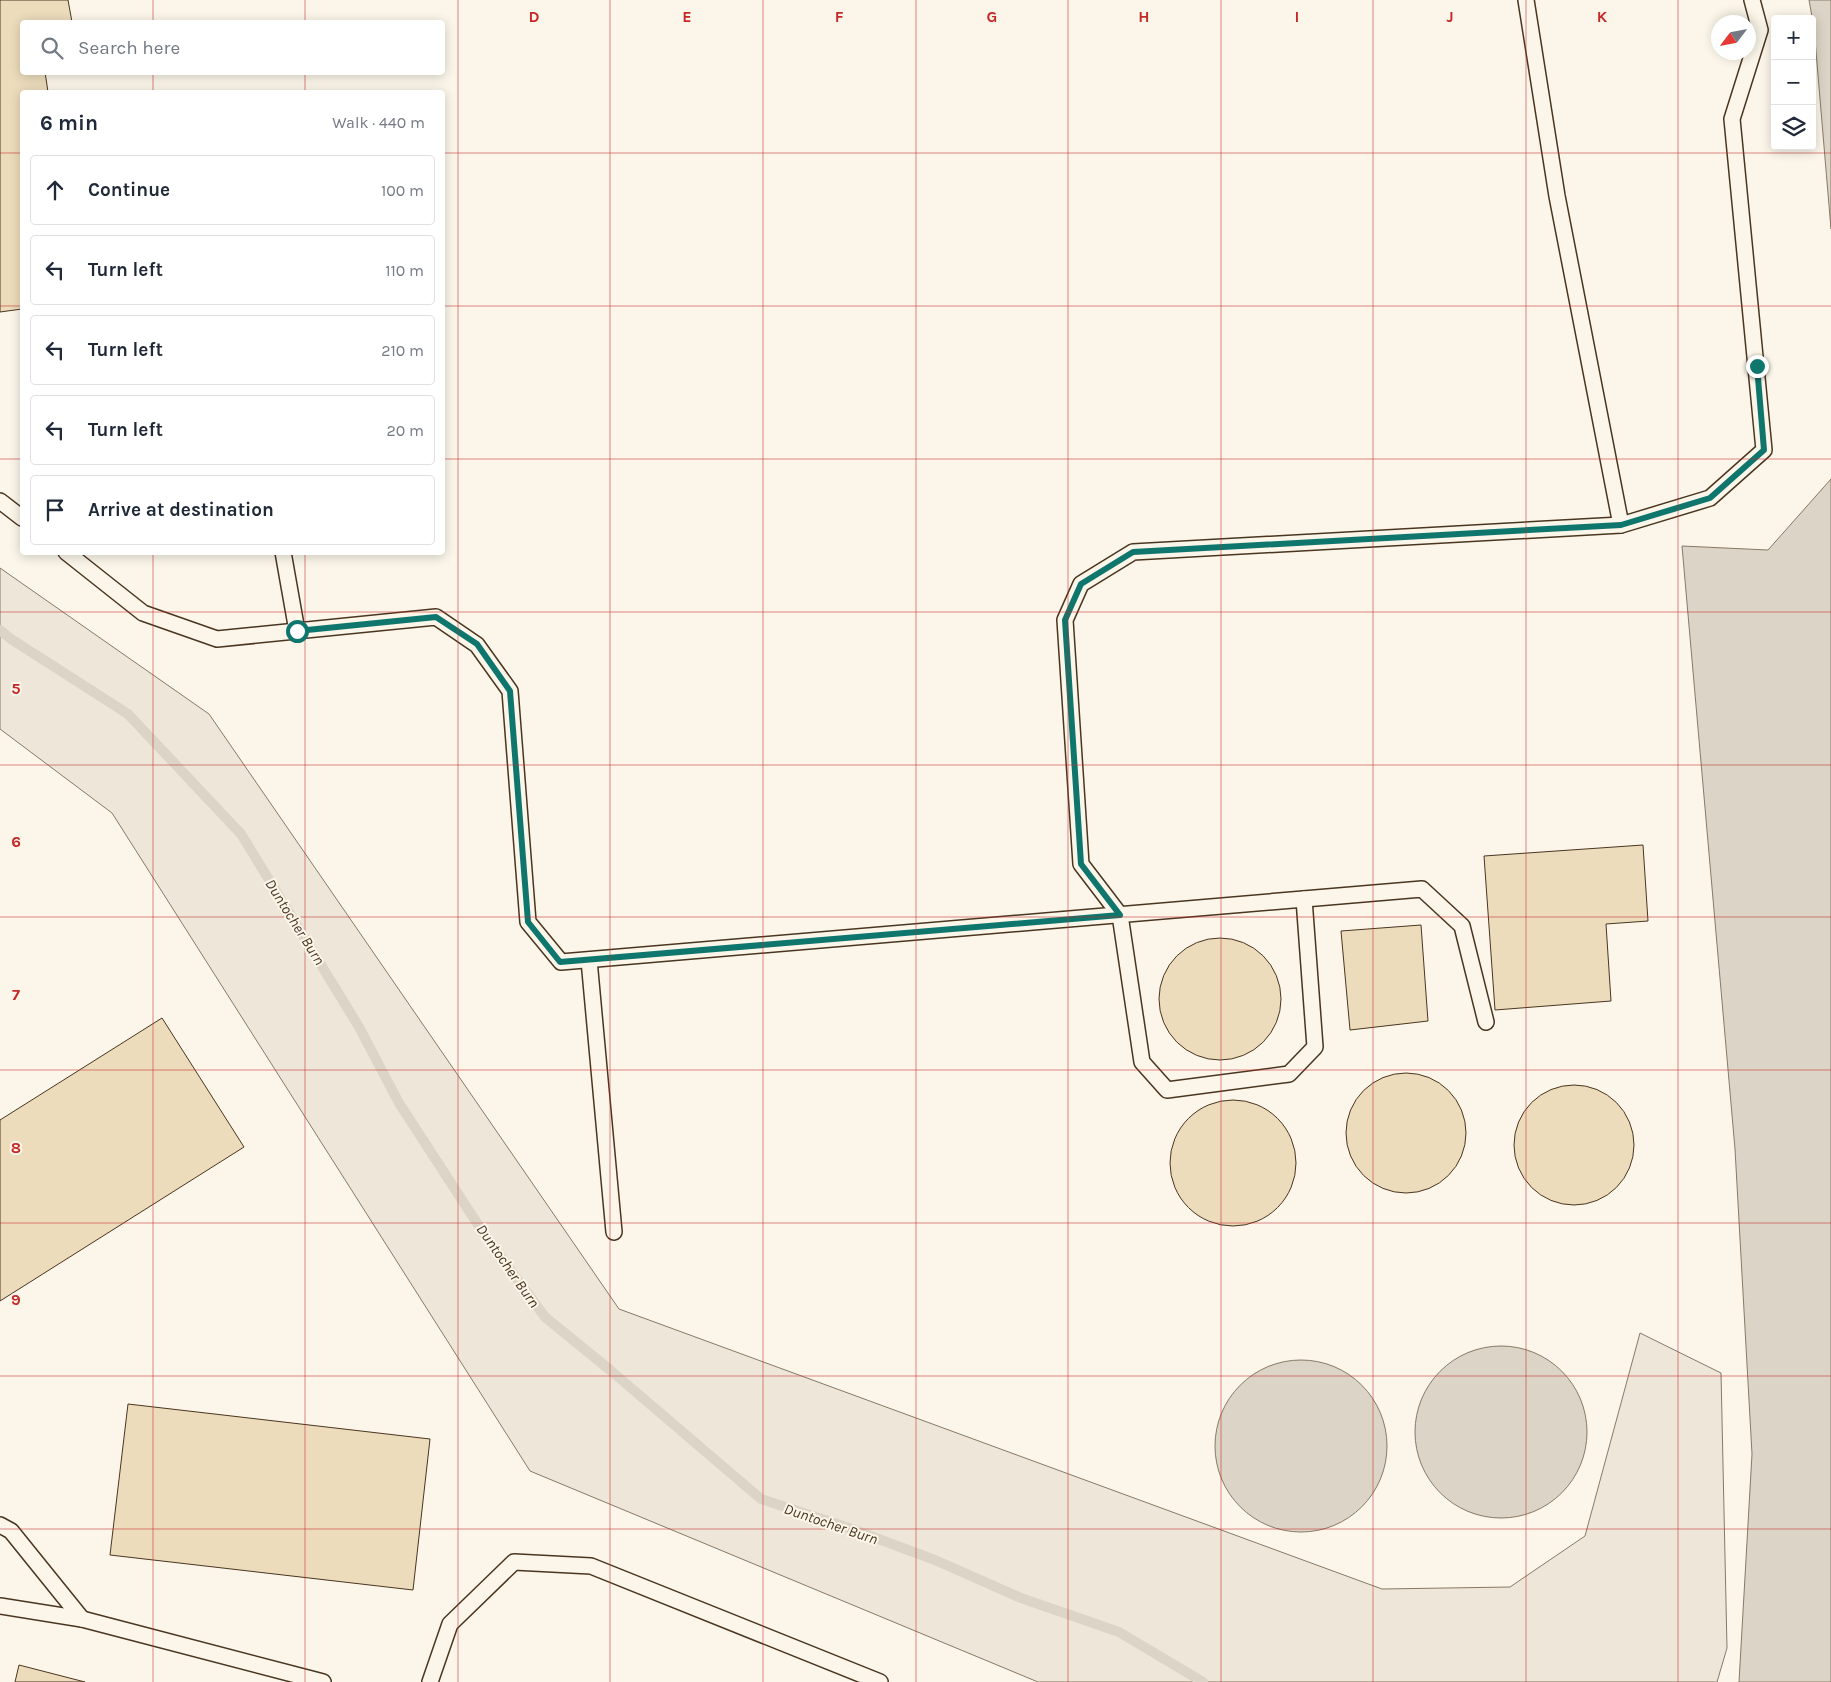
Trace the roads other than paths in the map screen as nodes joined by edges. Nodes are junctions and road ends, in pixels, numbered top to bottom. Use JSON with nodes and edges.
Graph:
{"nodes":[{"id":1,"x":1526,"y":0,"type":"edge"},
{"id":2,"x":1752,"y":0,"type":"edge"},
{"id":3,"x":0,"y":501,"type":"edge"},
{"id":4,"x":20,"y":516,"type":"edge"},
{"id":5,"x":1621,"y":525,"type":"junction"},
{"id":6,"x":70,"y":555,"type":"edge"},
{"id":7,"x":284,"y":555,"type":"edge"},
{"id":8,"x":297,"y":631,"type":"junction"},
{"id":9,"x":1304,"y":899,"type":"junction"},
{"id":10,"x":1120,"y":915,"type":"junction"},
{"id":11,"x":588,"y":960,"type":"junction"},
{"id":12,"x":1486,"y":1022,"type":"dead end"},
{"id":13,"x":614,"y":1232,"type":"dead end"},
{"id":14,"x":0,"y":1525,"type":"edge"},
{"id":15,"x":0,"y":1606,"type":"edge"},
{"id":16,"x":82,"y":1619,"type":"junction"},
{"id":17,"x":323,"y":1682,"type":"edge"},
{"id":18,"x":430,"y":1682,"type":"edge"},
{"id":19,"x":880,"y":1682,"type":"edge"}],
"edges":[{"from":1,"to":5,"type":"lane"},
{"from":2,"to":5,"type":"lane"},
{"from":3,"to":4,"type":"lane"},
{"from":5,"to":10,"type":"lane"},
{"from":6,"to":8,"type":"lane"},
{"from":7,"to":8,"type":"lane"},
{"from":8,"to":11,"type":"lane"},
{"from":9,"to":10,"type":"lane"},
{"from":9,"to":10,"type":"lane"},
{"from":9,"to":12,"type":"lane"},
{"from":10,"to":11,"type":"lane"},
{"from":11,"to":13,"type":"lane"},
{"from":14,"to":16,"type":"lane"},
{"from":15,"to":16,"type":"lane"},
{"from":16,"to":17,"type":"lane"},
{"from":18,"to":19,"type":"lane"}]}
